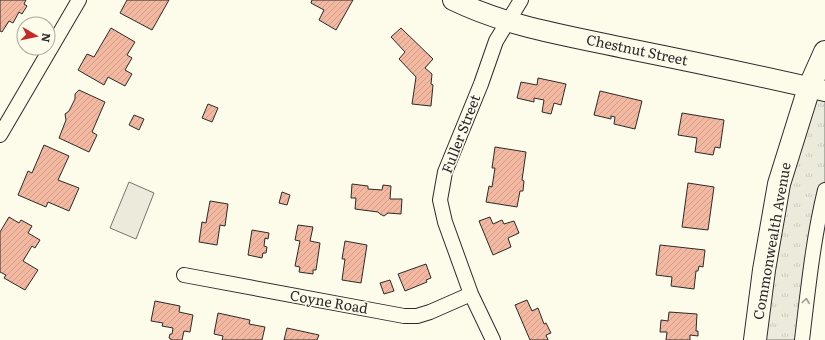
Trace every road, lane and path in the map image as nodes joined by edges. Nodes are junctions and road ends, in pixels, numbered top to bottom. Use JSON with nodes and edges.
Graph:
{"nodes":[{"id":1,"x":79,"y":0,"type":"edge"},
{"id":2,"x":453,"y":0,"type":"edge"},
{"id":3,"x":521,"y":0,"type":"edge"},
{"id":4,"x":508,"y":22,"type":"junction"},
{"id":5,"x":825,"y":52,"type":"edge"},
{"id":6,"x":817,"y":90,"type":"edge"},
{"id":7,"x":0,"y":135,"type":"edge"},
{"id":8,"x":825,"y":190,"type":"edge"},
{"id":9,"x":184,"y":275,"type":"dead end"},
{"id":10,"x":470,"y":294,"type":"junction"},
{"id":11,"x":493,"y":340,"type":"edge"},
{"id":12,"x":755,"y":340,"type":"edge"},
{"id":13,"x":802,"y":340,"type":"edge"}],
"edges":[{"from":1,"to":7,"type":"street"},
{"from":2,"to":4,"type":"main road","name":"Chestnut Street"},
{"from":3,"to":4,"type":"street","name":"Fuller Street"},
{"from":4,"to":6,"type":"main road","name":"Chestnut Street"},
{"from":4,"to":10,"type":"street","name":"Fuller Street"},
{"from":5,"to":6,"type":"main road","name":"Commonwealth Avenue"},
{"from":6,"to":12,"type":"main road","name":"Commonwealth Avenue"},
{"from":13,"to":8,"type":"street","one_way":true},
{"from":9,"to":10,"type":"street","name":"Coyne Road"},
{"from":10,"to":11,"type":"street","name":"Fuller Street"}]}
